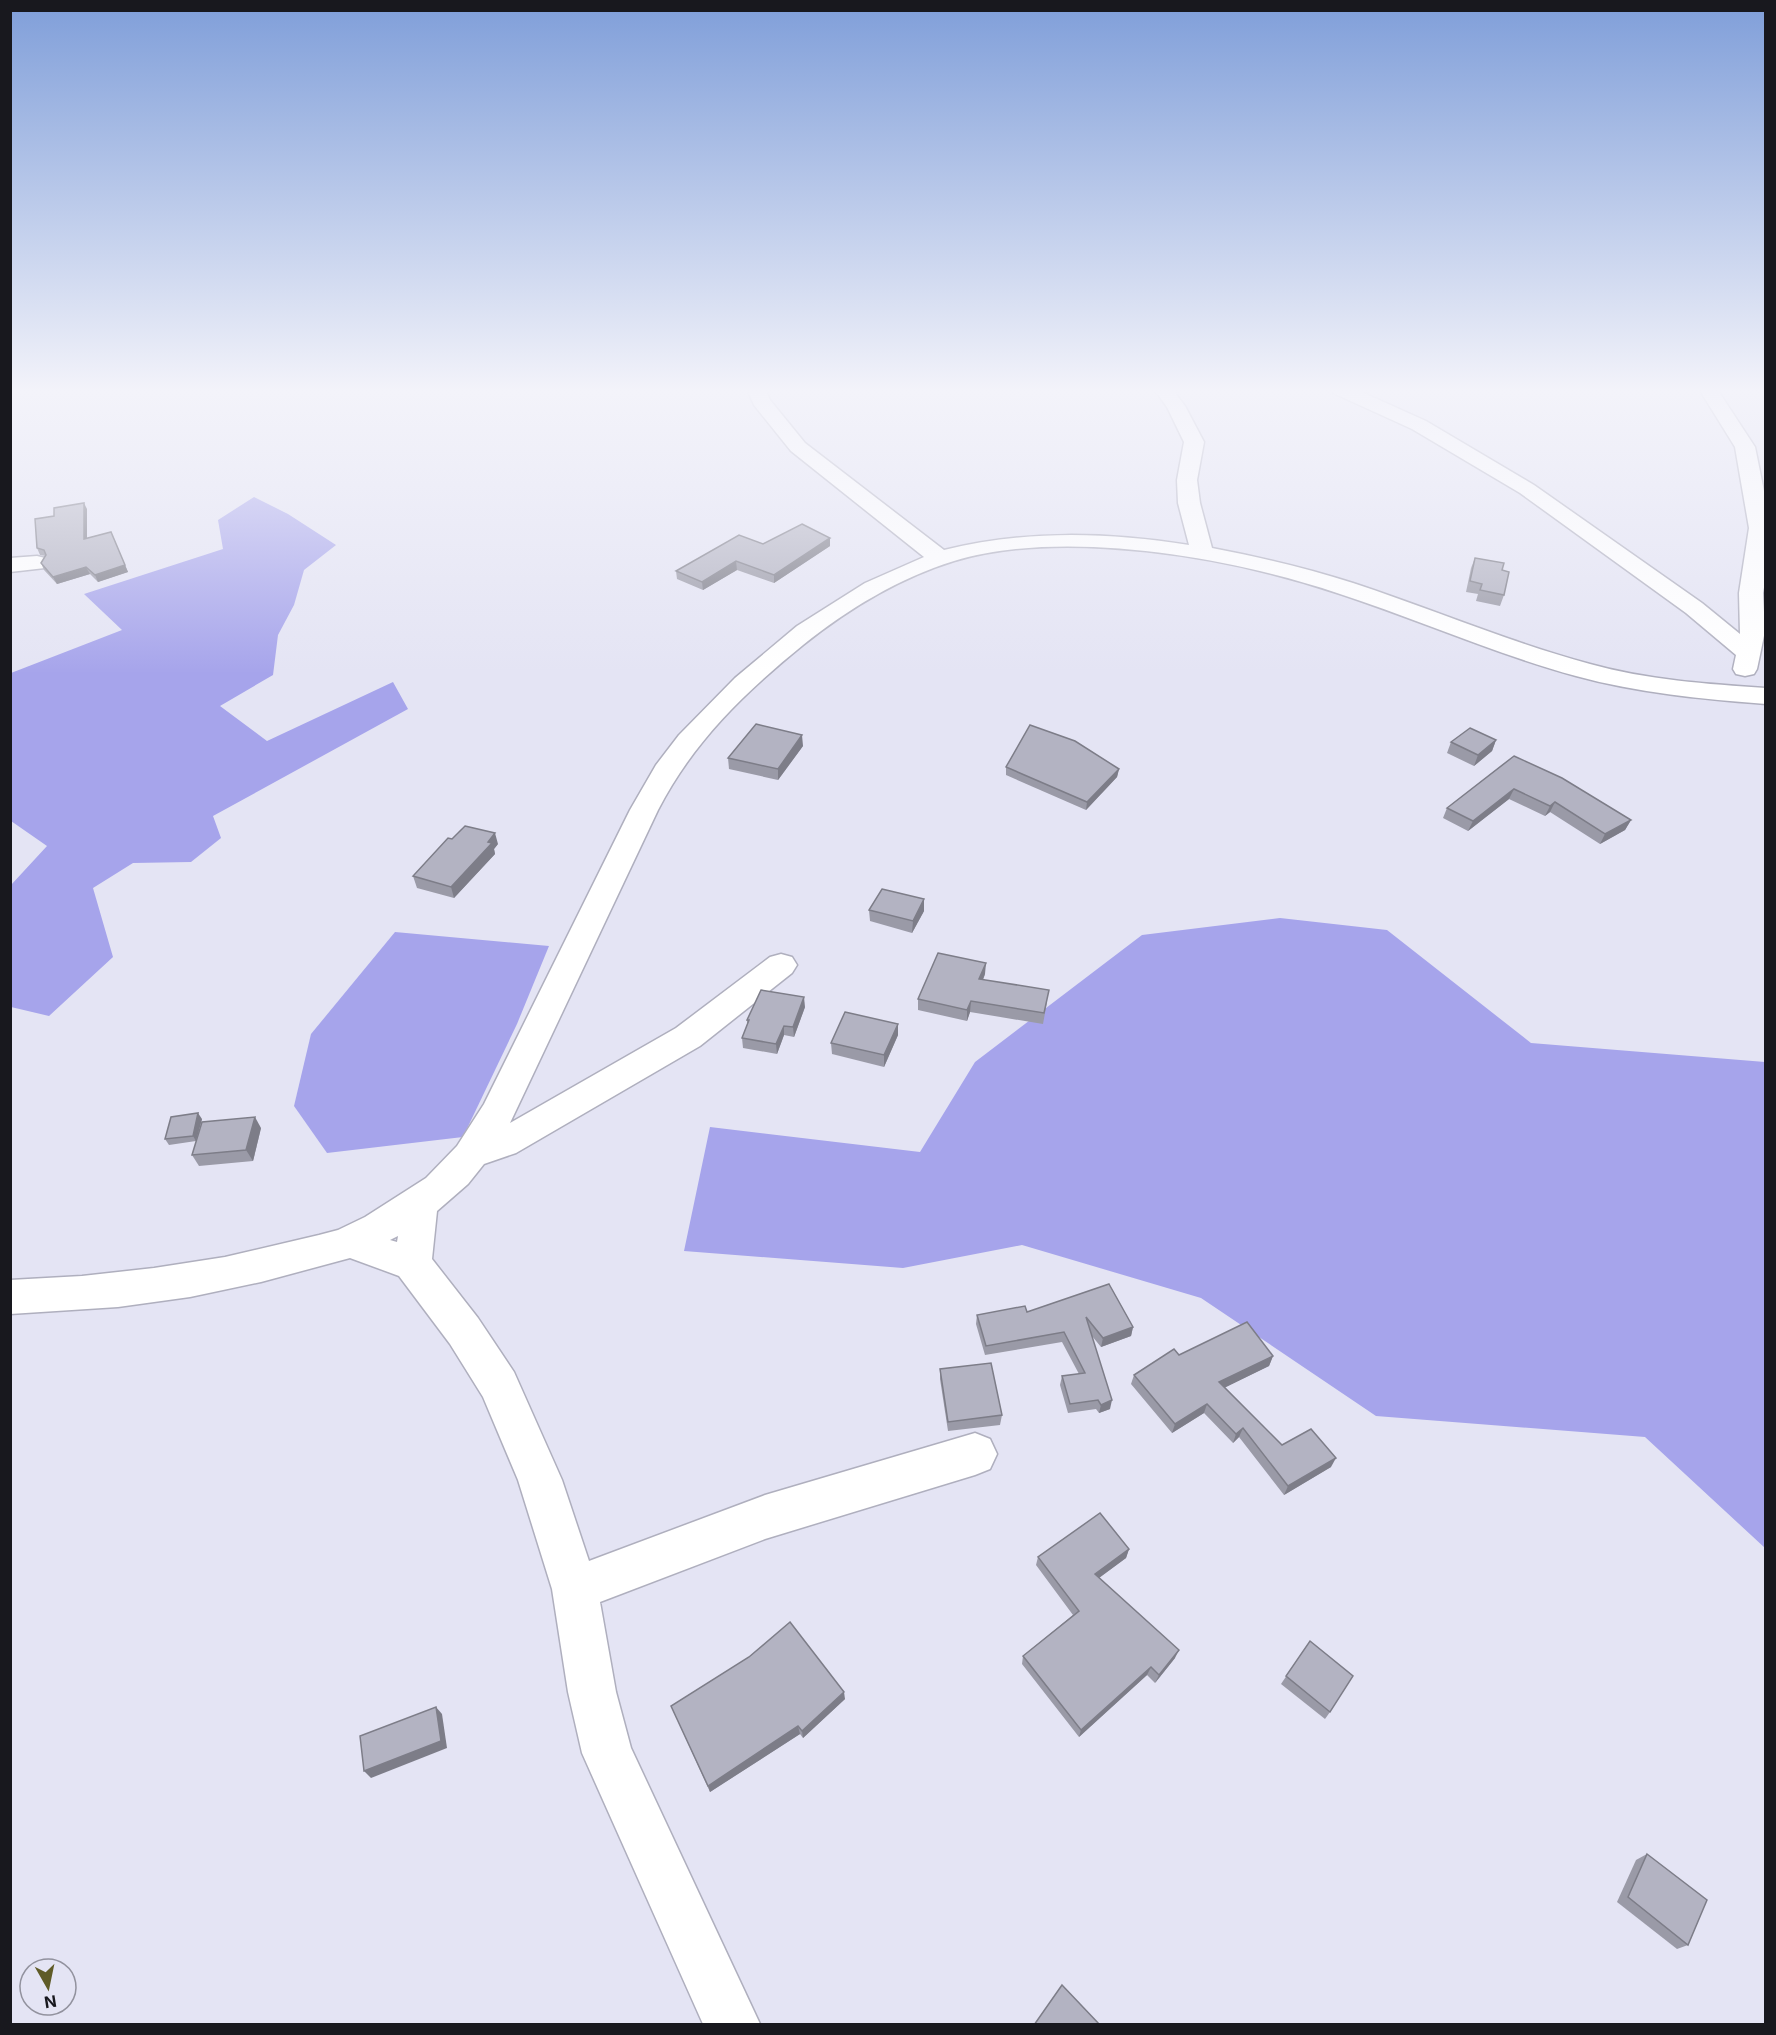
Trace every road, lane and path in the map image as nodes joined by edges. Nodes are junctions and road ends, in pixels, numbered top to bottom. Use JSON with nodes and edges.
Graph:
{"nodes":[{"id":1,"x":845,"y":484,"type":"edge"},
{"id":2,"x":1187,"y":484,"type":"edge"},
{"id":3,"x":1519,"y":484,"type":"edge"},
{"id":4,"x":1752,"y":484,"type":"edge"},
{"id":5,"x":1202,"y":554,"type":"junction"},
{"id":6,"x":940,"y":558,"type":"junction"},
{"id":7,"x":38,"y":563,"type":"dead end"},
{"id":8,"x":10,"y":565,"type":"edge"},
{"id":9,"x":1747,"y":652,"type":"junction"},
{"id":10,"x":1753,"y":695,"type":"edge"},
{"id":11,"x":781,"y":965,"type":"dead end"},
{"id":12,"x":474,"y":1153,"type":"junction"},
{"id":13,"x":419,"y":1204,"type":"junction"},
{"id":14,"x":353,"y":1242,"type":"junction"},
{"id":15,"x":412,"y":1263,"type":"junction"},
{"id":16,"x":10,"y":1297,"type":"edge"},
{"id":17,"x":975,"y":1454,"type":"dead end"},
{"id":18,"x":575,"y":1590,"type":"junction"},
{"id":19,"x":732,"y":2025,"type":"edge"}],
"edges":[{"from":1,"to":6,"type":"street"},
{"from":2,"to":5,"type":"street"},
{"from":3,"to":9,"type":"street"},
{"from":4,"to":9,"type":"street"},
{"from":5,"to":6,"type":"street"},
{"from":5,"to":10,"type":"street"},
{"from":6,"to":12,"type":"street"},
{"from":7,"to":8,"type":"street"},
{"from":9,"to":10,"type":"street"},
{"from":11,"to":12,"type":"street"},
{"from":12,"to":13,"type":"street"},
{"from":13,"to":14,"type":"street"},
{"from":13,"to":15,"type":"street"},
{"from":14,"to":15,"type":"street"},
{"from":14,"to":16,"type":"street"},
{"from":15,"to":18,"type":"street"},
{"from":17,"to":18,"type":"street"},
{"from":18,"to":19,"type":"street"}]}
